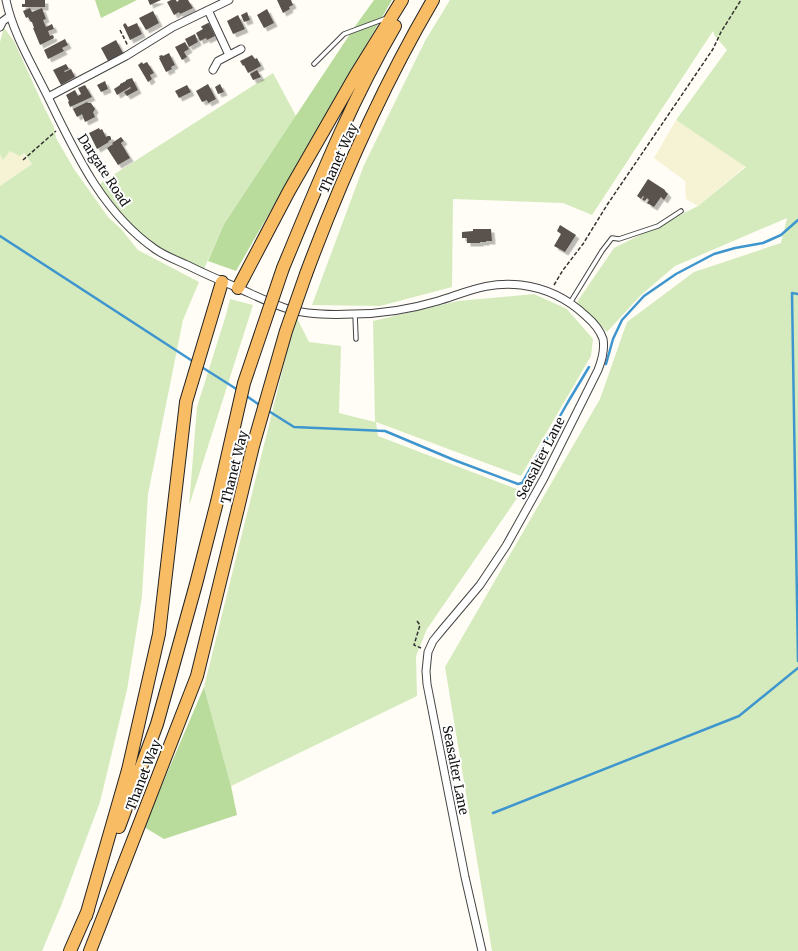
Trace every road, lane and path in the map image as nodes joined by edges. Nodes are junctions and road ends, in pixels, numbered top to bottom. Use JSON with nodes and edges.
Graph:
{"nodes":[{"id":1,"x":6,"y":0,"type":"edge"},
{"id":2,"x":228,"y":0,"type":"edge"},
{"id":3,"x":402,"y":0,"type":"edge"},
{"id":4,"x":410,"y":0,"type":"edge"},
{"id":5,"x":433,"y":0,"type":"edge"},
{"id":6,"x":741,"y":0,"type":"edge"},
{"id":7,"x":208,"y":10,"type":"junction"},
{"id":8,"x":10,"y":16,"type":"junction"},
{"id":9,"x":392,"y":16,"type":"junction"},
{"id":10,"x":0,"y":27,"type":"edge"},
{"id":11,"x":120,"y":30,"type":"dead end"},
{"id":12,"x":241,"y":49,"type":"dead end"},
{"id":13,"x":132,"y":53,"type":"junction"},
{"id":14,"x":229,"y":55,"type":"junction"},
{"id":15,"x":314,"y":64,"type":"dead end"},
{"id":16,"x":213,"y":70,"type":"dead end"},
{"id":17,"x":48,"y":97,"type":"junction"},
{"id":18,"x":62,"y":126,"type":"junction"},
{"id":19,"x":23,"y":160,"type":"dead end"},
{"id":20,"x":681,"y":211,"type":"dead end"},
{"id":21,"x":222,"y":282,"type":"junction"},
{"id":22,"x":238,"y":288,"type":"junction"},
{"id":23,"x":550,"y":292,"type":"junction"},
{"id":24,"x":570,"y":302,"type":"junction"},
{"id":25,"x":355,"y":314,"type":"junction"},
{"id":26,"x":356,"y":339,"type":"dead end"},
{"id":27,"x":417,"y":621,"type":"dead end"},
{"id":28,"x":428,"y":652,"type":"junction"},
{"id":29,"x":86,"y":916,"type":"junction"},
{"id":30,"x":70,"y":951,"type":"edge"},
{"id":31,"x":90,"y":951,"type":"edge"},
{"id":32,"x":482,"y":951,"type":"edge"}],
"edges":[{"from":1,"to":8,"type":"street","name":"Dargate Road"},
{"from":2,"to":7,"type":"street"},
{"from":3,"to":9,"type":"highway"},
{"from":4,"to":29,"type":"highway","name":"Thanet Way","bridge":true},
{"from":5,"to":31,"type":"highway","name":"Thanet Way","bridge":true},
{"from":6,"to":23,"type":"path"},
{"from":7,"to":13,"type":"street"},
{"from":7,"to":14,"type":"street"},
{"from":8,"to":10,"type":"street"},
{"from":8,"to":17,"type":"street","name":"Dargate Road"},
{"from":9,"to":15,"type":"lane"},
{"from":9,"to":22,"type":"highway"},
{"from":11,"to":13,"type":"path"},
{"from":12,"to":14,"type":"street"},
{"from":13,"to":17,"type":"street"},
{"from":14,"to":16,"type":"street"},
{"from":17,"to":18,"type":"street","name":"Dargate Road"},
{"from":18,"to":19,"type":"path"},
{"from":18,"to":21,"type":"street","name":"Dargate Road"},
{"from":20,"to":24,"type":"lane"},
{"from":21,"to":22,"type":"street","name":"Dargate Road"},
{"from":21,"to":29,"type":"highway"},
{"from":22,"to":25,"type":"street","name":"Seasalter Lane"},
{"from":23,"to":24,"type":"street","name":"Seasalter Lane"},
{"from":23,"to":25,"type":"street","name":"Seasalter Lane"},
{"from":24,"to":28,"type":"street","name":"Seasalter Lane"},
{"from":25,"to":26,"type":"lane"},
{"from":27,"to":28,"type":"path"},
{"from":28,"to":32,"type":"street","name":"Seasalter Lane"},
{"from":29,"to":30,"type":"highway","name":"Thanet Way"}]}
